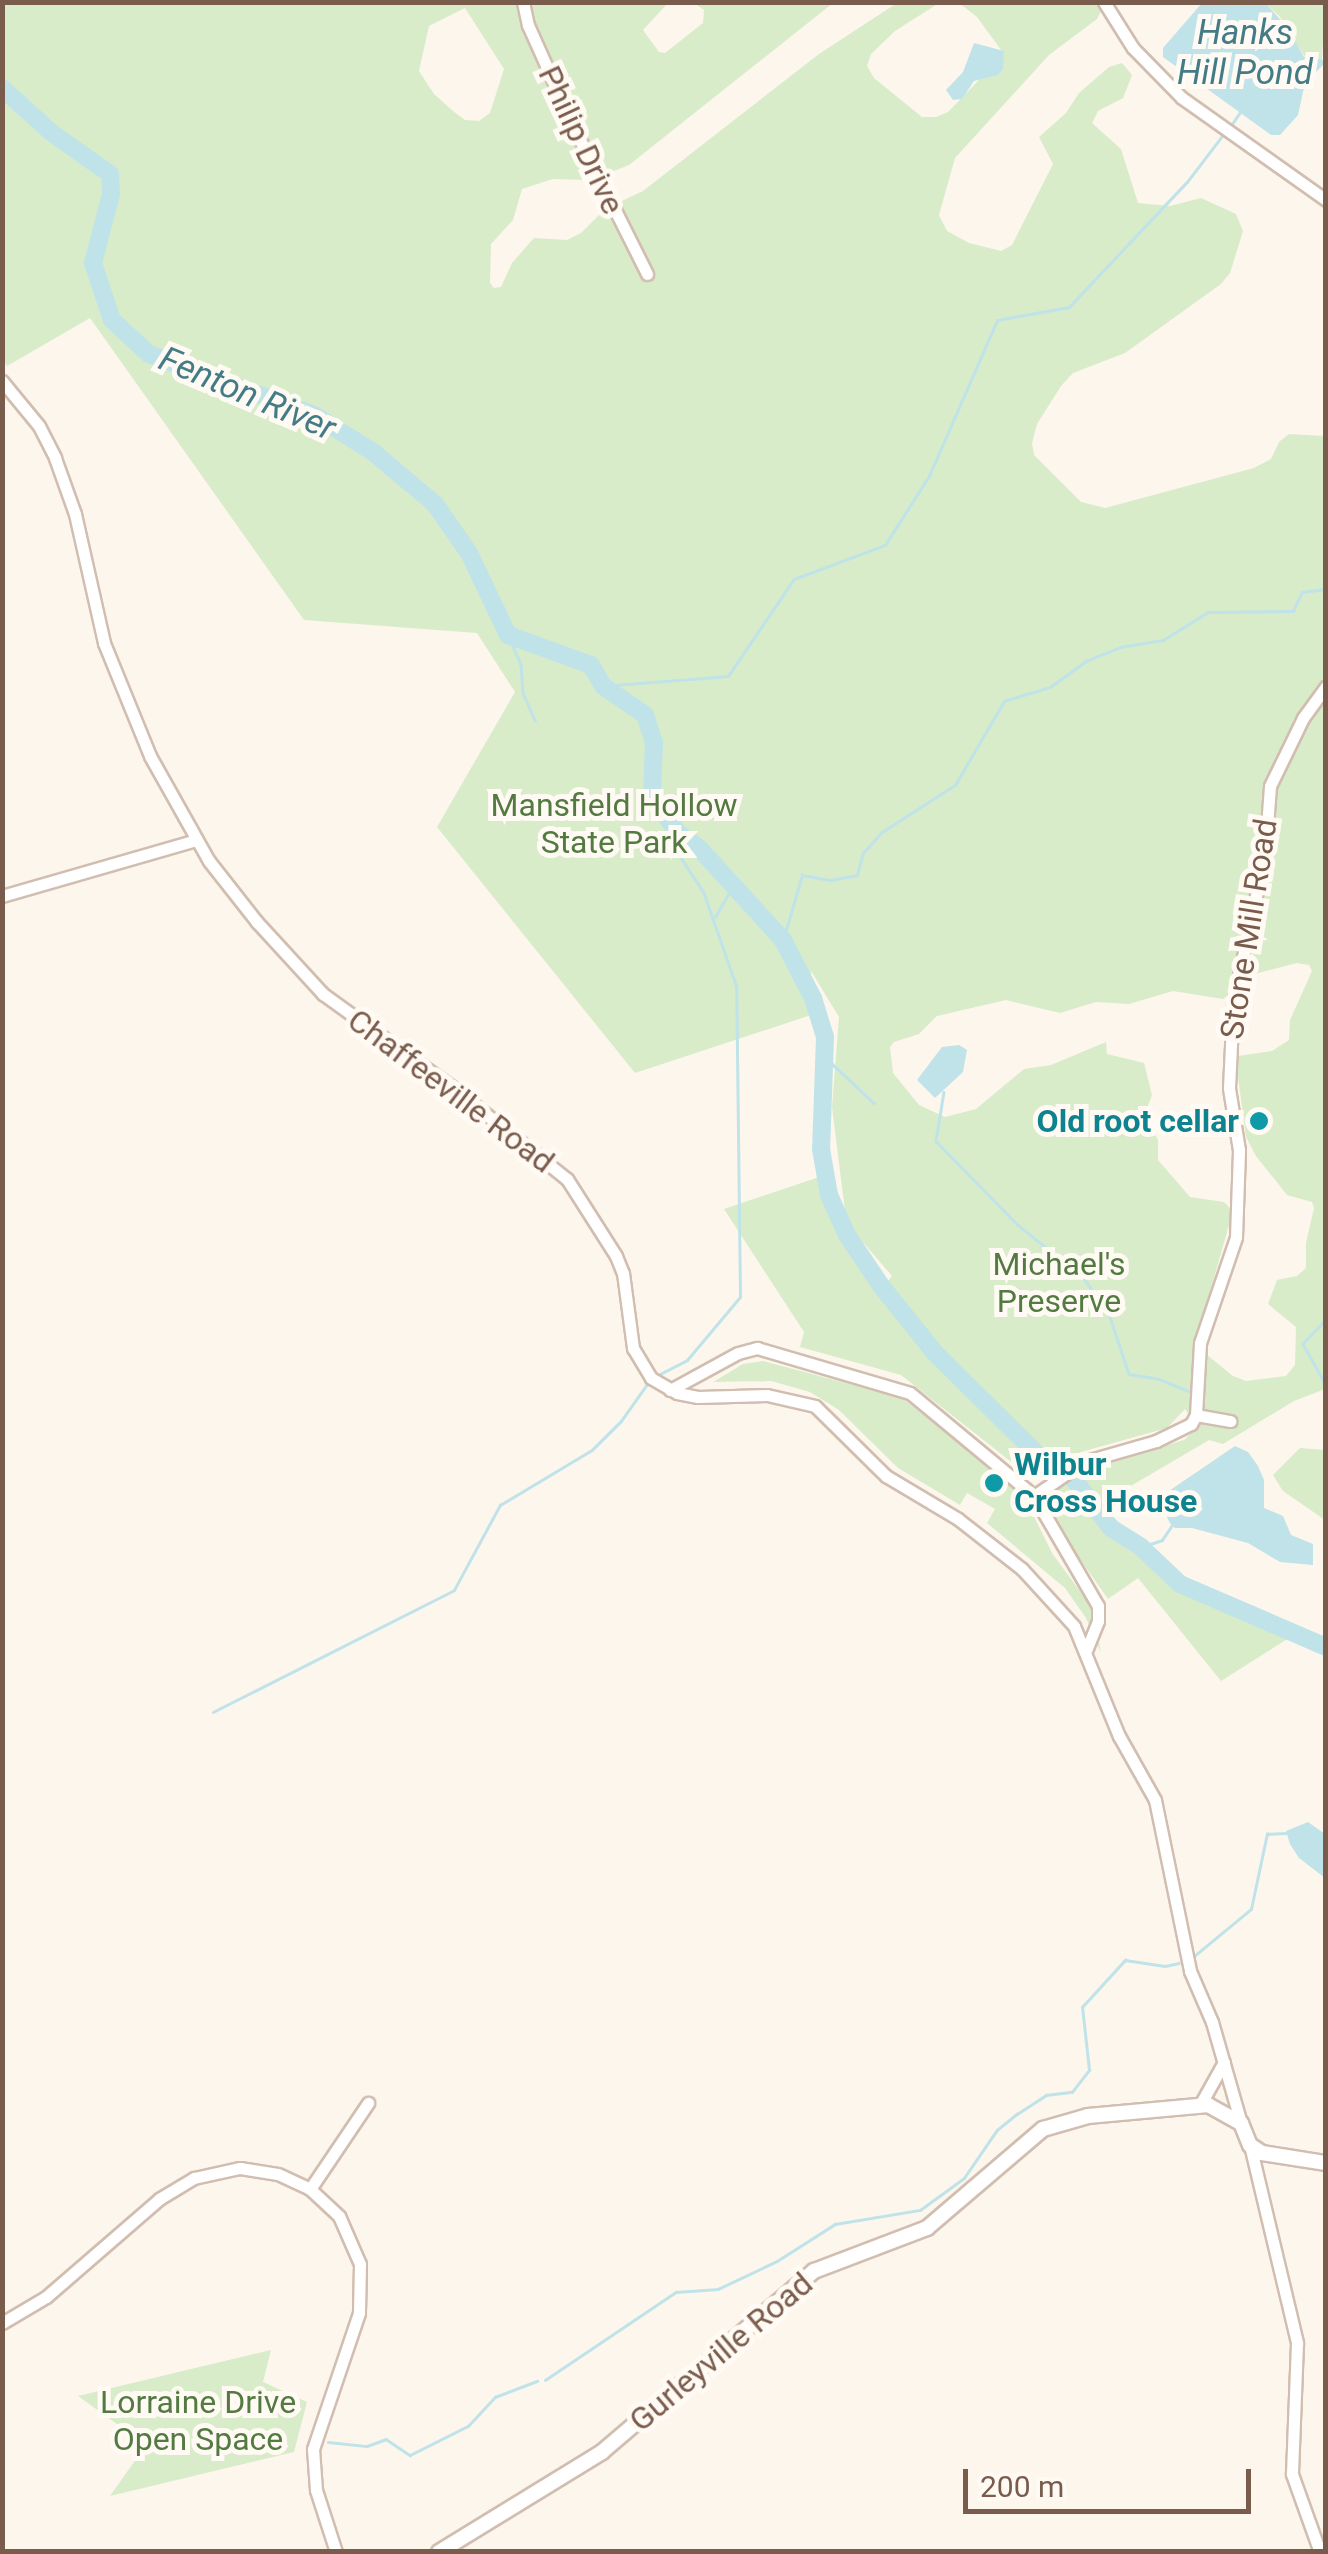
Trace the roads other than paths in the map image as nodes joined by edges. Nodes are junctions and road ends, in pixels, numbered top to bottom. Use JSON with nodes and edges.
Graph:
{"nodes":[{"id":1,"x":523,"y":2,"type":"edge"},
{"id":2,"x":1104,"y":2,"type":"edge"},
{"id":3,"x":1326,"y":200,"type":"edge"},
{"id":4,"x":646,"y":274,"type":"dead end"},
{"id":5,"x":2,"y":382,"type":"edge"},
{"id":6,"x":1326,"y":686,"type":"edge"},
{"id":7,"x":196,"y":840,"type":"junction"},
{"id":8,"x":2,"y":896,"type":"edge"},
{"id":9,"x":670,"y":1390,"type":"junction"},
{"id":10,"x":1196,"y":1416,"type":"junction"},
{"id":11,"x":1230,"y":1421,"type":"dead end"},
{"id":12,"x":1034,"y":1496,"type":"junction"},
{"id":13,"x":1086,"y":1650,"type":"junction"},
{"id":14,"x":1224,"y":2062,"type":"junction"},
{"id":15,"x":368,"y":2103,"type":"dead end"},
{"id":16,"x":1200,"y":2105,"type":"junction"},
{"id":17,"x":1240,"y":2123,"type":"junction"},
{"id":18,"x":1250,"y":2145,"type":"junction"},
{"id":19,"x":1326,"y":2163,"type":"edge"},
{"id":20,"x":310,"y":2189,"type":"junction"},
{"id":21,"x":2,"y":2323,"type":"edge"},
{"id":22,"x":336,"y":2552,"type":"edge"},
{"id":23,"x":439,"y":2552,"type":"edge"},
{"id":24,"x":1320,"y":2552,"type":"edge"}],
"edges":[{"from":1,"to":4,"type":"street","name":"Philip Drive"},
{"from":2,"to":3,"type":"street"},
{"from":5,"to":7,"type":"street","name":"Chaffeeville Road"},
{"from":6,"to":10,"type":"street","name":"Stone Mill Road"},
{"from":7,"to":8,"type":"street"},
{"from":7,"to":9,"type":"street","name":"Chaffeeville Road"},
{"from":9,"to":12,"type":"street"},
{"from":9,"to":13,"type":"street"},
{"from":10,"to":11,"type":"street"},
{"from":10,"to":12,"type":"street"},
{"from":12,"to":13,"type":"street"},
{"from":13,"to":14,"type":"street"},
{"from":14,"to":16,"type":"street"},
{"from":14,"to":17,"type":"street"},
{"from":15,"to":20,"type":"street"},
{"from":16,"to":17,"type":"street"},
{"from":16,"to":23,"type":"street","name":"Gurleyville Road"},
{"from":17,"to":18,"type":"street"},
{"from":18,"to":19,"type":"street"},
{"from":18,"to":24,"type":"street"},
{"from":20,"to":21,"type":"street"},
{"from":20,"to":22,"type":"street"}]}
